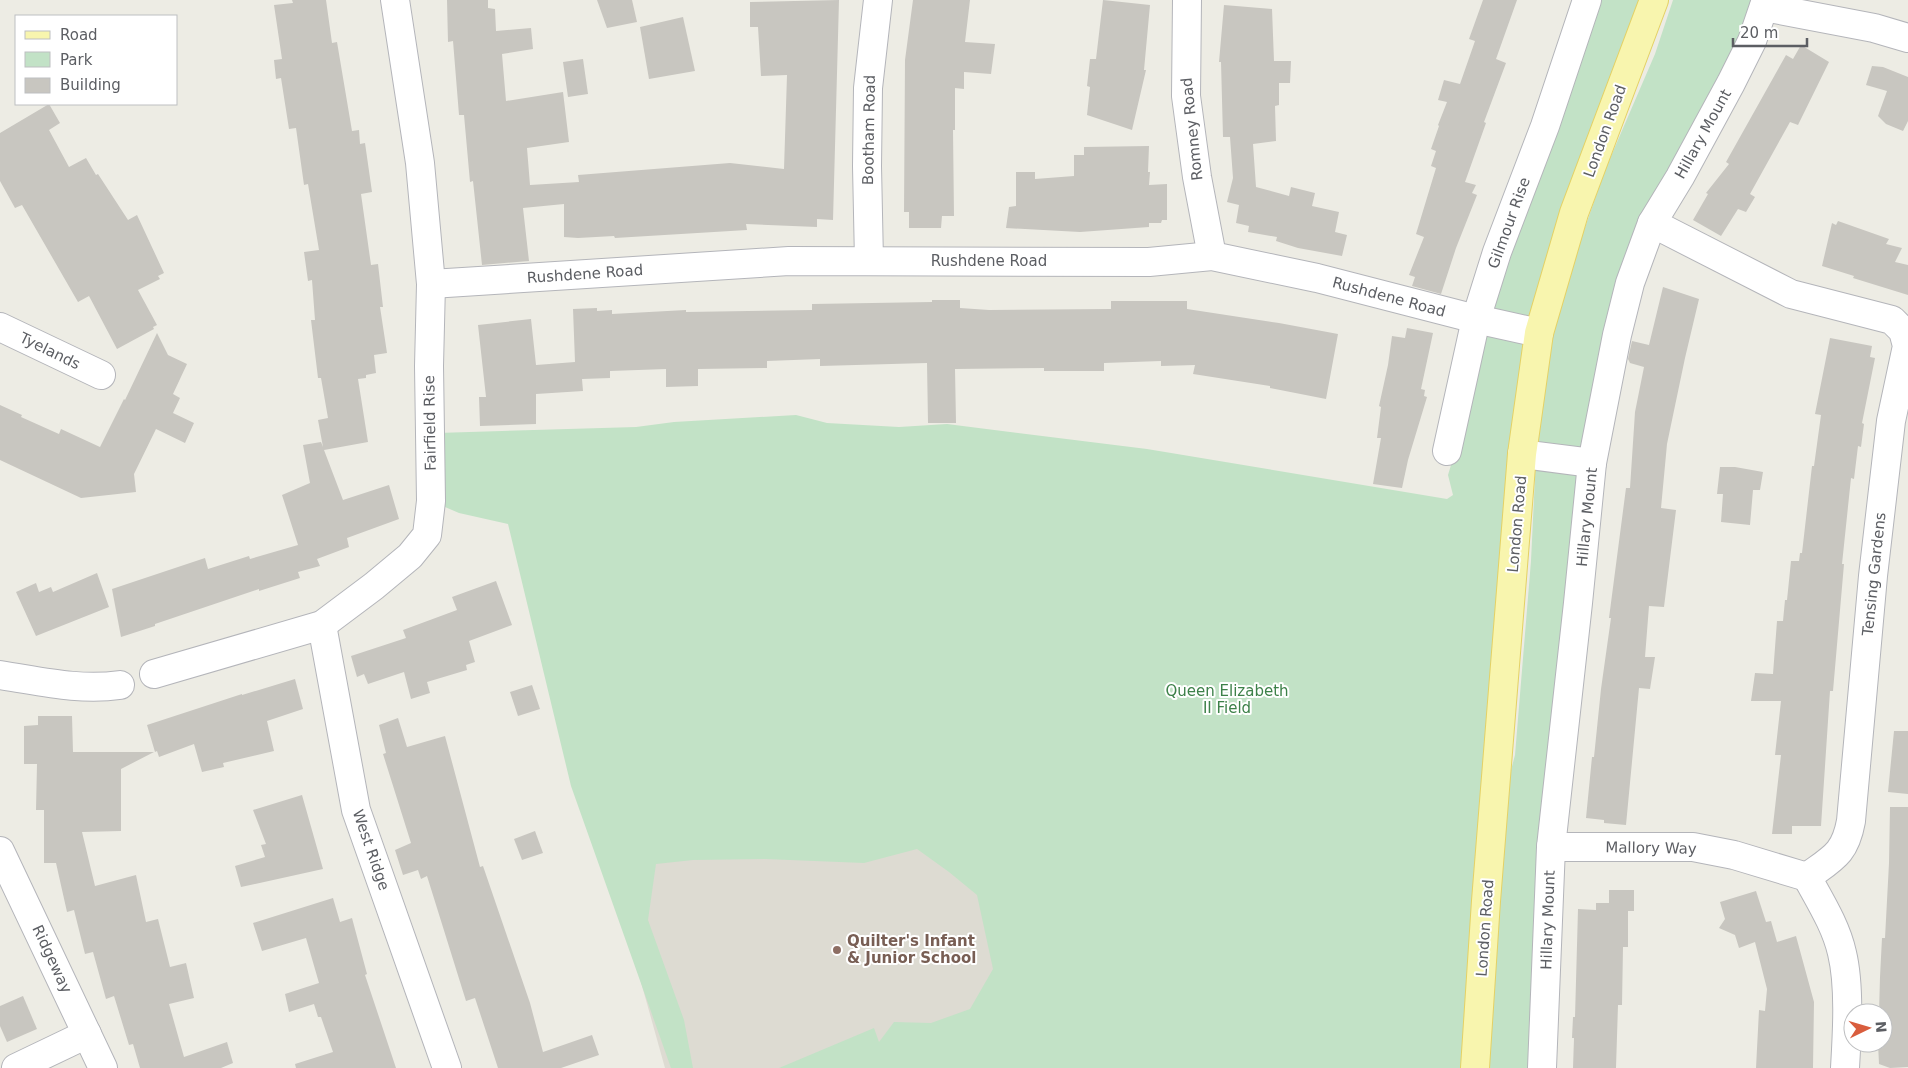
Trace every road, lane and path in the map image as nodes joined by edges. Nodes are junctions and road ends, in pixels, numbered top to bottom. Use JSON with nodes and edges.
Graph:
{"nodes":[{"id":1,"x":395,"y":0,"type":"edge"},
{"id":2,"x":878,"y":0,"type":"edge"},
{"id":3,"x":1187,"y":0,"type":"edge"},
{"id":4,"x":1587,"y":0,"type":"edge"},
{"id":5,"x":1654,"y":0,"type":"edge"},
{"id":6,"x":1765,"y":4,"type":"edge"},
{"id":7,"x":1908,"y":38,"type":"edge"},
{"id":8,"x":1652,"y":222,"type":"junction"},
{"id":9,"x":1212,"y":256,"type":"junction"},
{"id":10,"x":869,"y":261,"type":"junction"},
{"id":11,"x":431,"y":284,"type":"junction"},
{"id":12,"x":1476,"y":319,"type":"junction"},
{"id":13,"x":0,"y":327,"type":"edge"},
{"id":14,"x":1539,"y":334,"type":"junction"},
{"id":15,"x":101,"y":375,"type":"dead end"},
{"id":16,"x":1448,"y":451,"type":"dead end"},
{"id":17,"x":1522,"y":454,"type":"junction"},
{"id":18,"x":1592,"y":463,"type":"junction"},
{"id":19,"x":322,"y":625,"type":"junction"},
{"id":20,"x":154,"y":674,"type":"dead end"},
{"id":21,"x":0,"y":675,"type":"edge"},
{"id":22,"x":120,"y":685,"type":"dead end"},
{"id":23,"x":1551,"y":847,"type":"junction"},
{"id":24,"x":0,"y":851,"type":"edge"},
{"id":25,"x":1807,"y":877,"type":"junction"},
{"id":26,"x":87,"y":1034,"type":"junction"},
{"id":27,"x":16,"y":1068,"type":"edge"},
{"id":28,"x":103,"y":1068,"type":"edge"},
{"id":29,"x":447,"y":1068,"type":"edge"},
{"id":30,"x":1475,"y":1068,"type":"edge"},
{"id":31,"x":1542,"y":1068,"type":"edge"},
{"id":32,"x":1845,"y":1068,"type":"edge"}],
"edges":[{"from":1,"to":11,"type":"street","name":"Fairfield Rise"},
{"from":2,"to":10,"type":"street","name":"Bootham Road"},
{"from":3,"to":9,"type":"street","name":"Romney Road"},
{"from":4,"to":12,"type":"street","name":"Gilmour Rise"},
{"from":5,"to":14,"type":"main road","name":"London Road"},
{"from":6,"to":7,"type":"street"},
{"from":6,"to":8,"type":"street","name":"Hillary Mount"},
{"from":8,"to":18,"type":"street","name":"Hillary Mount"},
{"from":8,"to":25,"type":"street","name":"Tensing Gardens"},
{"from":9,"to":10,"type":"street","name":"Rushdene Road"},
{"from":9,"to":12,"type":"street","name":"Rushdene Road"},
{"from":10,"to":11,"type":"street","name":"Rushdene Road"},
{"from":11,"to":19,"type":"street","name":"Fairfield Rise"},
{"from":12,"to":14,"type":"street","name":"Rushdene Road"},
{"from":12,"to":16,"type":"street","name":"Gilmour Rise"},
{"from":13,"to":15,"type":"street","name":"Tyelands"},
{"from":14,"to":17,"type":"main road","name":"London Road"},
{"from":17,"to":18,"type":"street"},
{"from":17,"to":30,"type":"main road","name":"London Road"},
{"from":18,"to":23,"type":"street","name":"Hillary Mount"},
{"from":19,"to":20,"type":"street","name":"Fairfield Rise"},
{"from":19,"to":29,"type":"street","name":"West Ridge"},
{"from":21,"to":22,"type":"street"},
{"from":23,"to":25,"type":"street","name":"Mallory Way"},
{"from":23,"to":31,"type":"street","name":"Hillary Mount"},
{"from":24,"to":26,"type":"street","name":"Ridgeway"},
{"from":25,"to":32,"type":"street"},
{"from":26,"to":27,"type":"street"},
{"from":26,"to":28,"type":"street","name":"Ridgeway"}]}
